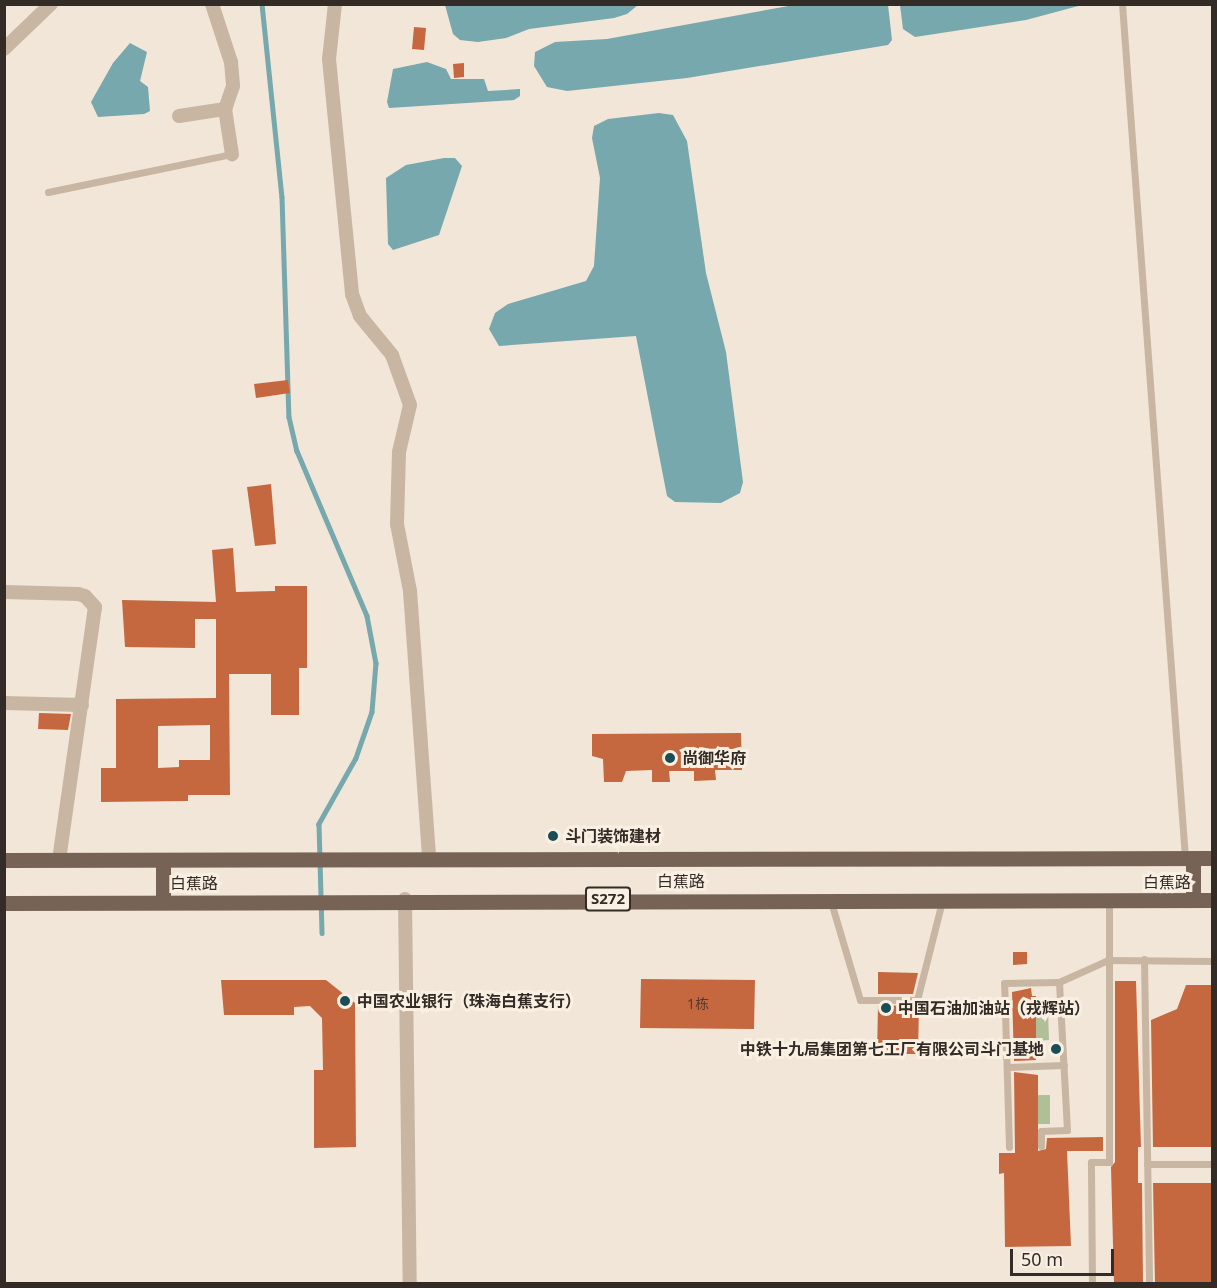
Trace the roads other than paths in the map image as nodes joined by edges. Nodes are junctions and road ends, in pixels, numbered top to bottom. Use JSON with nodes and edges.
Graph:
{"nodes":[{"id":1,"x":51,"y":4,"type":"edge"},
{"id":2,"x":212,"y":4,"type":"edge"},
{"id":3,"x":1122,"y":4,"type":"edge"},
{"id":4,"x":334,"y":6,"type":"edge"},
{"id":5,"x":4,"y":49,"type":"edge"},
{"id":6,"x":225,"y":109,"type":"junction"},
{"id":7,"x":180,"y":116,"type":"dead end"},
{"id":8,"x":232,"y":154,"type":"joint"},
{"id":9,"x":48,"y":192,"type":"dead end"},
{"id":10,"x":4,"y":592,"type":"edge"},
{"id":11,"x":4,"y":703,"type":"edge"},
{"id":12,"x":82,"y":705,"type":"junction"},
{"id":13,"x":1189,"y":858,"type":"junction"},
{"id":14,"x":1212,"y":858,"type":"edge"},
{"id":15,"x":429,"y":859,"type":"junction"},
{"id":16,"x":59,"y":860,"type":"junction"},
{"id":17,"x":163,"y":860,"type":"junction"},
{"id":18,"x":4,"y":861,"type":"edge"},
{"id":19,"x":405,"y":899,"type":"junction"},
{"id":20,"x":942,"y":899,"type":"junction"},
{"id":21,"x":831,"y":900,"type":"junction"},
{"id":22,"x":1109,"y":900,"type":"junction"},
{"id":23,"x":1193,"y":900,"type":"junction"},
{"id":24,"x":1212,"y":900,"type":"edge"},
{"id":25,"x":163,"y":901,"type":"junction"},
{"id":26,"x":4,"y":903,"type":"edge"},
{"id":27,"x":1144,"y":959,"type":"junction"},
{"id":28,"x":1108,"y":960,"type":"junction"},
{"id":29,"x":1212,"y":961,"type":"edge"},
{"id":30,"x":1059,"y":982,"type":"junction"},
{"id":31,"x":1064,"y":1065,"type":"junction"},
{"id":32,"x":1007,"y":1067,"type":"junction"},
{"id":33,"x":1041,"y":1146,"type":"dead end"},
{"id":34,"x":1009,"y":1147,"type":"dead end"},
{"id":35,"x":1147,"y":1164,"type":"junction"},
{"id":36,"x":1212,"y":1164,"type":"edge"},
{"id":37,"x":410,"y":1284,"type":"edge"},
{"id":38,"x":1092,"y":1284,"type":"edge"},
{"id":39,"x":1149,"y":1284,"type":"edge"}],
"edges":[{"from":1,"to":5,"type":"street"},
{"from":2,"to":6,"type":"street"},
{"from":3,"to":13,"type":"lane"},
{"from":4,"to":15,"type":"street"},
{"from":6,"to":7,"type":"street"},
{"from":6,"to":8,"type":"street"},
{"from":8,"to":9,"type":"lane"},
{"from":10,"to":12,"type":"street"},
{"from":11,"to":12,"type":"street"},
{"from":12,"to":16,"type":"street"},
{"from":13,"to":14,"type":"main road","name":"白蕉路"},
{"from":13,"to":15,"type":"main road","name":"白蕉路"},
{"from":13,"to":23,"type":"main road"},
{"from":15,"to":17,"type":"main road","name":"白蕉路"},
{"from":16,"to":17,"type":"main road","name":"白蕉路"},
{"from":16,"to":18,"type":"main road","name":"白蕉路"},
{"from":17,"to":25,"type":"main road"},
{"from":19,"to":21,"type":"main road","name":"白蕉路","number":"S272"},
{"from":19,"to":25,"type":"main road","name":"白蕉路","number":"S272"},
{"from":19,"to":37,"type":"street"},
{"from":20,"to":21,"type":"main road","name":"白蕉路","number":"S272"},
{"from":20,"to":21,"type":"lane"},
{"from":20,"to":22,"type":"main road","name":"白蕉路","number":"S272"},
{"from":22,"to":23,"type":"main road","name":"白蕉路","number":"S272"},
{"from":22,"to":28,"type":"lane"},
{"from":23,"to":24,"type":"main road","name":"白蕉路","number":"S272"},
{"from":25,"to":26,"type":"main road","name":"白蕉路","number":"S272"},
{"from":27,"to":28,"type":"lane"},
{"from":27,"to":29,"type":"lane"},
{"from":27,"to":35,"type":"lane"},
{"from":28,"to":30,"type":"lane"},
{"from":28,"to":38,"type":"lane"},
{"from":30,"to":31,"type":"lane"},
{"from":30,"to":32,"type":"lane"},
{"from":31,"to":32,"type":"lane"},
{"from":31,"to":33,"type":"lane"},
{"from":32,"to":34,"type":"lane"},
{"from":35,"to":36,"type":"lane"},
{"from":35,"to":39,"type":"lane"}]}
